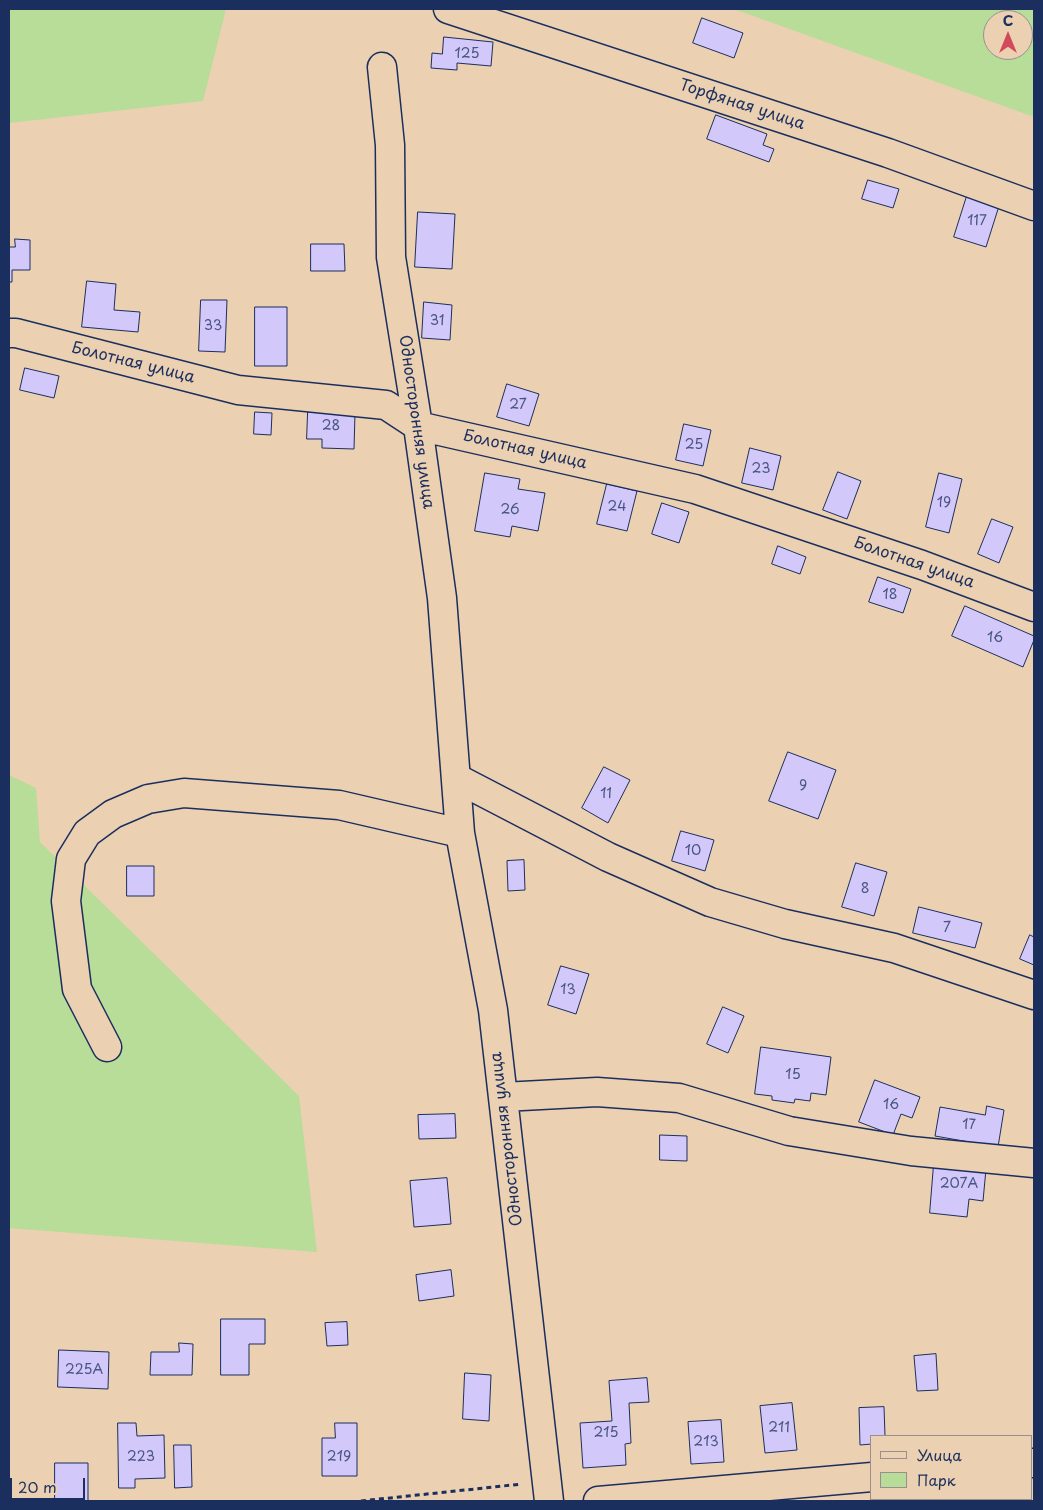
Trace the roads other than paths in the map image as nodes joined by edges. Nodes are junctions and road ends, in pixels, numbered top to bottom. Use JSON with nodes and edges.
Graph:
{"nodes":[{"id":1,"x":448,"y":9,"type":"edge"},
{"id":2,"x":382,"y":67,"type":"dead end"},
{"id":3,"x":1034,"y":206,"type":"edge"},
{"id":4,"x":9,"y":333,"type":"edge"},
{"id":5,"x":418,"y":426,"type":"junction"},
{"id":6,"x":1034,"y":607,"type":"edge"},
{"id":7,"x":456,"y":778,"type":"junction"},
{"id":8,"x":460,"y":834,"type":"junction"},
{"id":9,"x":1034,"y":996,"type":"edge"},
{"id":10,"x":107,"y":1047,"type":"dead end"},
{"id":11,"x":503,"y":1097,"type":"junction"},
{"id":12,"x":1034,"y":1163,"type":"edge"},
{"id":13,"x":870,"y":1477,"type":"edge"},
{"id":14,"x":548,"y":1492,"type":"edge"},
{"id":15,"x":598,"y":1501,"type":"edge"}],
"edges":[{"from":1,"to":3,"type":"street","name":"Торфяная улица"},
{"from":2,"to":5,"type":"street","name":"Односторонняя улица"},
{"from":4,"to":5,"type":"street","name":"Болотная улица"},
{"from":5,"to":6,"type":"street","name":"Болотная улица"},
{"from":5,"to":7,"type":"street","name":"Односторонняя улица"},
{"from":7,"to":8,"type":"street","name":"Односторонняя улица"},
{"from":7,"to":9,"type":"street"},
{"from":8,"to":10,"type":"street"},
{"from":8,"to":11,"type":"street","name":"Односторонняя улица"},
{"from":11,"to":12,"type":"street"},
{"from":11,"to":14,"type":"street","name":"Односторонняя улица"},
{"from":13,"to":15,"type":"street"}]}
